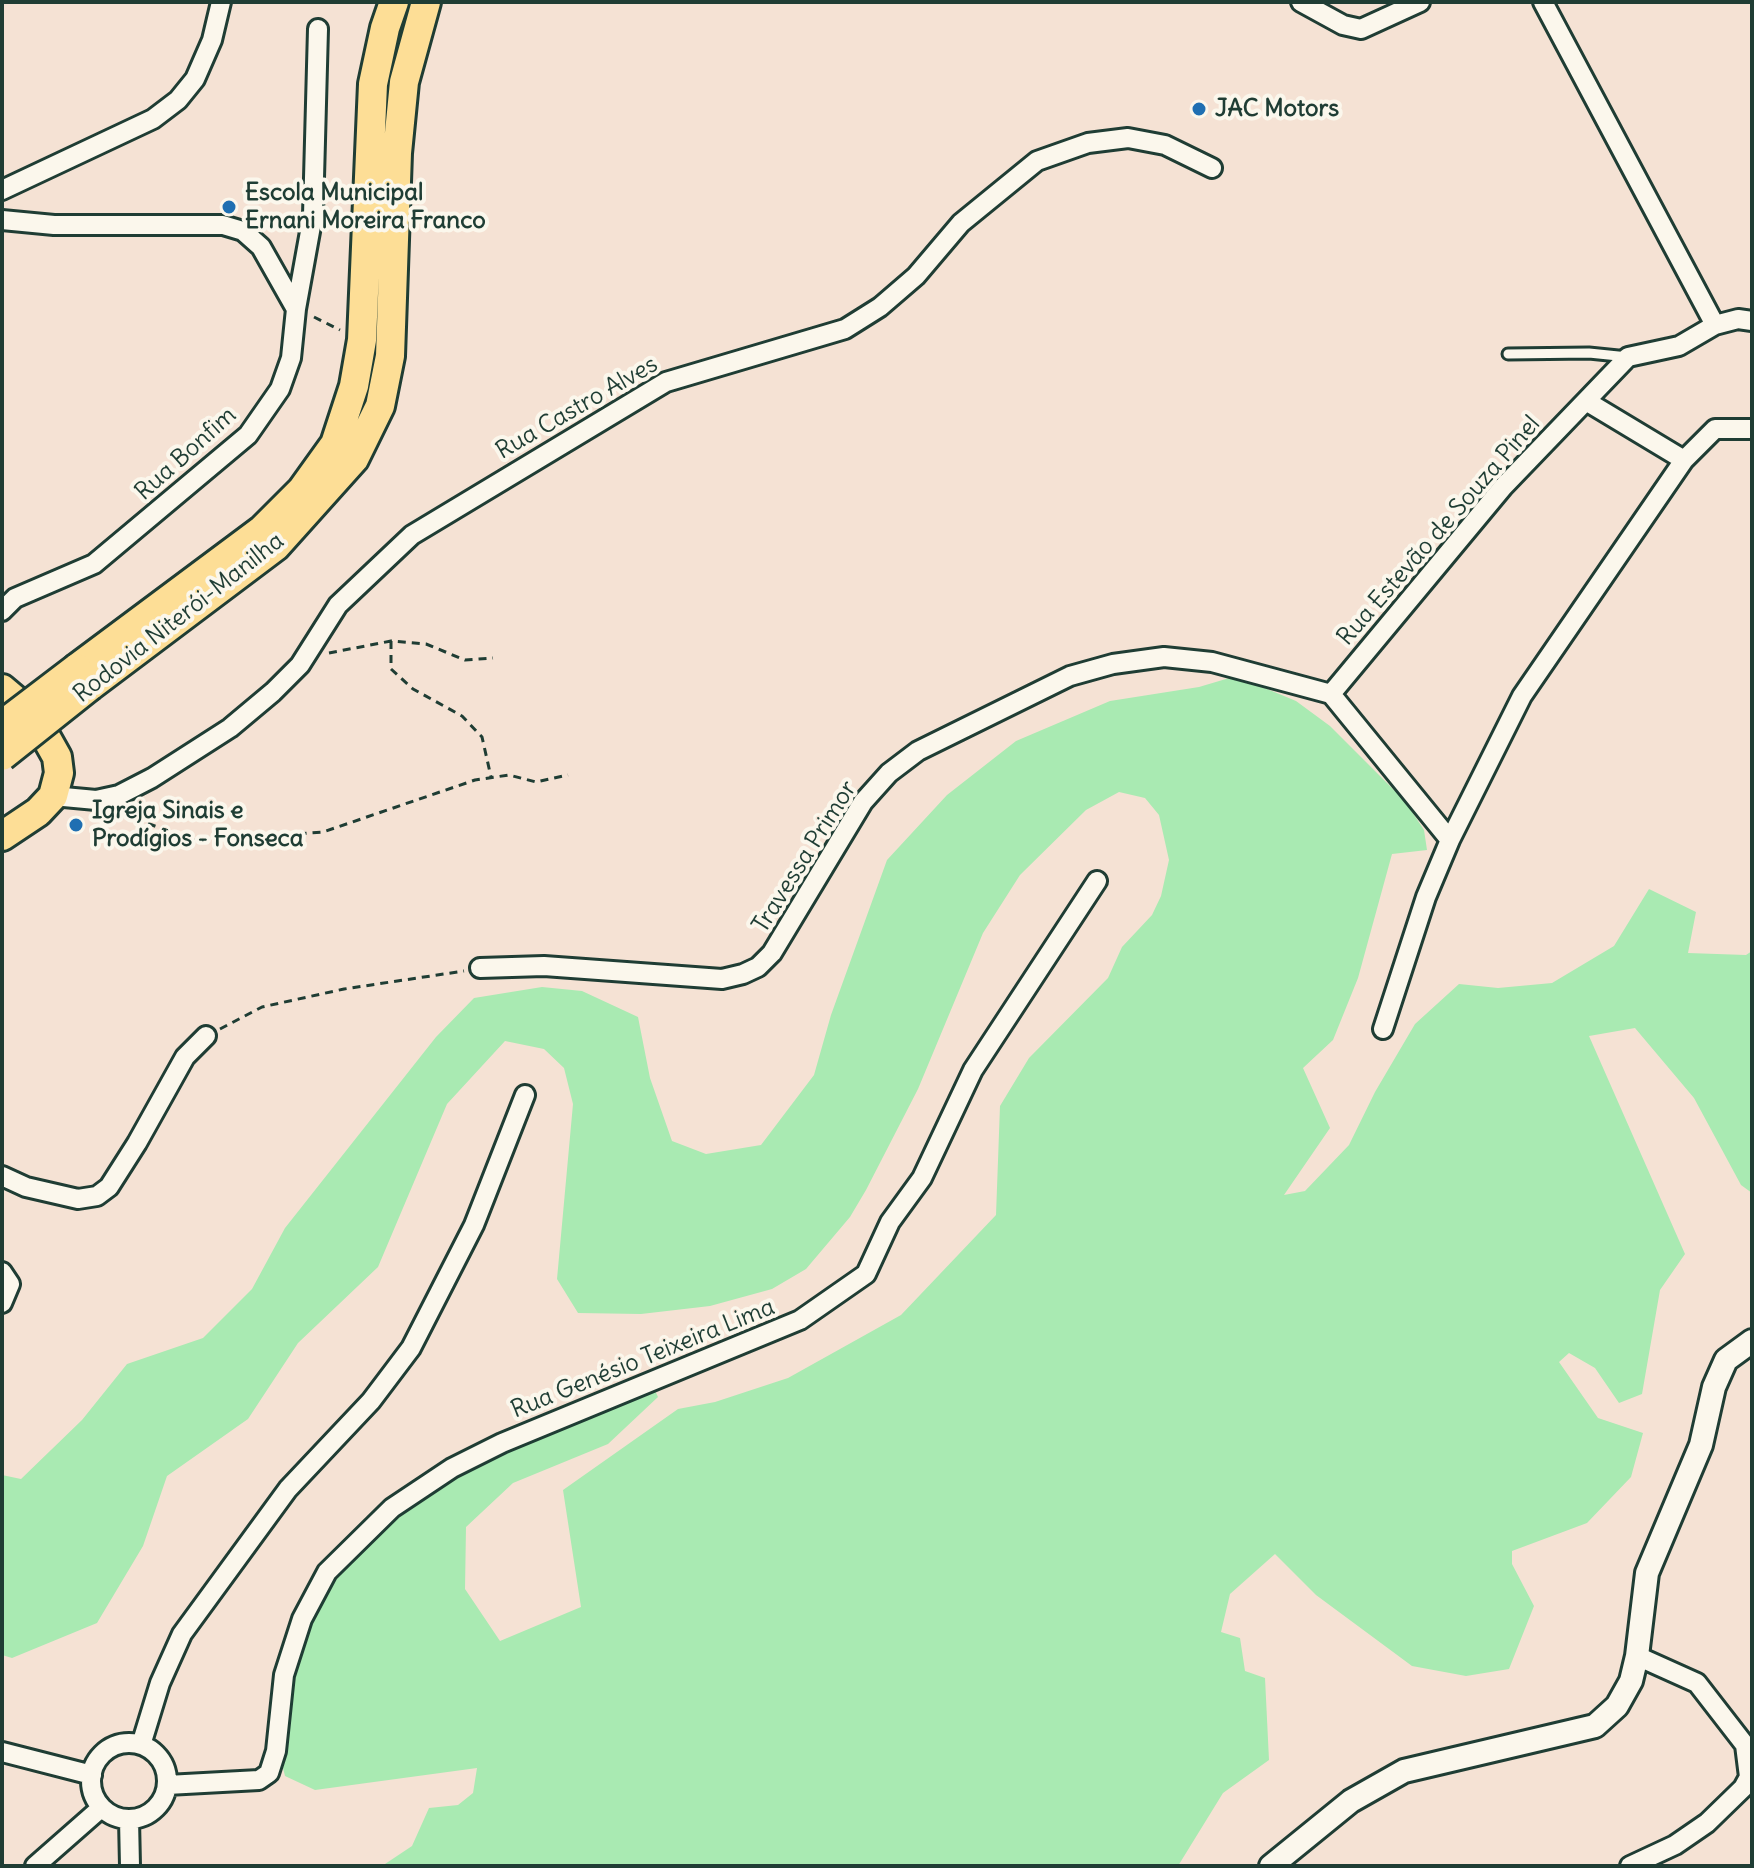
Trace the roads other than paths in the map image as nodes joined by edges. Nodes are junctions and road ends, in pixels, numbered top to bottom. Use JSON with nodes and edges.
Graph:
{"nodes":[{"id":1,"x":221,"y":2,"type":"edge"},
{"id":2,"x":394,"y":2,"type":"edge"},
{"id":3,"x":426,"y":2,"type":"edge"},
{"id":4,"x":1301,"y":2,"type":"edge"},
{"id":5,"x":1420,"y":2,"type":"edge"},
{"id":6,"x":1543,"y":2,"type":"edge"},
{"id":7,"x":318,"y":29,"type":"dead end"},
{"id":8,"x":1212,"y":168,"type":"dead end"},
{"id":9,"x":2,"y":190,"type":"edge"},
{"id":10,"x":2,"y":220,"type":"edge"},
{"id":11,"x":296,"y":309,"type":"junction"},
{"id":12,"x":1752,"y":321,"type":"edge"},
{"id":13,"x":1715,"y":325,"type":"junction"},
{"id":14,"x":1508,"y":354,"type":"dead end"},
{"id":15,"x":1628,"y":357,"type":"junction"},
{"id":16,"x":1586,"y":401,"type":"junction"},
{"id":17,"x":1752,"y":429,"type":"edge"},
{"id":18,"x":1684,"y":460,"type":"junction"},
{"id":19,"x":2,"y":611,"type":"edge"},
{"id":20,"x":84,"y":677,"type":"junction"},
{"id":21,"x":2,"y":689,"type":"edge"},
{"id":22,"x":1331,"y":694,"type":"junction"},
{"id":23,"x":2,"y":725,"type":"edge"},
{"id":24,"x":2,"y":756,"type":"edge"},
{"id":25,"x":53,"y":796,"type":"junction"},
{"id":26,"x":2,"y":836,"type":"edge"},
{"id":27,"x":1450,"y":840,"type":"junction"},
{"id":28,"x":1097,"y":881,"type":"dead end"},
{"id":29,"x":480,"y":968,"type":"road end"},
{"id":30,"x":1383,"y":1029,"type":"dead end"},
{"id":31,"x":206,"y":1036,"type":"road end"},
{"id":32,"x":525,"y":1095,"type":"dead end"},
{"id":33,"x":2,"y":1176,"type":"edge"},
{"id":34,"x":2,"y":1272,"type":"edge"},
{"id":35,"x":2,"y":1303,"type":"edge"},
{"id":36,"x":1752,"y":1341,"type":"edge"},
{"id":37,"x":1637,"y":1656,"type":"junction"},
{"id":38,"x":141,"y":1745,"type":"junction"},
{"id":39,"x":2,"y":1752,"type":"edge"},
{"id":40,"x":92,"y":1775,"type":"junction"},
{"id":41,"x":167,"y":1785,"type":"junction"},
{"id":42,"x":101,"y":1808,"type":"junction"},
{"id":43,"x":129,"y":1819,"type":"junction"},
{"id":44,"x":35,"y":1866,"type":"edge"},
{"id":45,"x":130,"y":1866,"type":"edge"},
{"id":46,"x":1271,"y":1866,"type":"edge"},
{"id":47,"x":1630,"y":1866,"type":"edge"}],
"edges":[{"from":1,"to":9,"type":"street"},
{"from":2,"to":20,"type":"highway","name":"Rodovia Niterói-Manilha"},
{"from":3,"to":20,"type":"highway","name":"Rodovia Niterói-Manilha"},
{"from":4,"to":5,"type":"street"},
{"from":6,"to":13,"type":"street"},
{"from":7,"to":11,"type":"street","name":"Rua Bonfim"},
{"from":8,"to":25,"type":"street","name":"Rua Castro Alves"},
{"from":10,"to":11,"type":"street"},
{"from":11,"to":19,"type":"street","name":"Rua Bonfim"},
{"from":12,"to":13,"type":"street"},
{"from":13,"to":15,"type":"street"},
{"from":14,"to":15,"type":"lane"},
{"from":15,"to":16,"type":"street","name":"Rua Estevão de Souza Pinel"},
{"from":16,"to":18,"type":"street"},
{"from":16,"to":22,"type":"street","name":"Rua Estevão de Souza Pinel"},
{"from":17,"to":18,"type":"street"},
{"from":18,"to":27,"type":"street"},
{"from":20,"to":23,"type":"highway","name":"Rodovia Niterói-Manilha","bridge":true},
{"from":20,"to":24,"type":"highway","name":"Rodovia Niterói-Manilha","bridge":true},
{"from":21,"to":25,"type":"highway"},
{"from":22,"to":27,"type":"street"},
{"from":22,"to":29,"type":"street","name":"Travessa Primor"},
{"from":25,"to":26,"type":"highway"},
{"from":27,"to":30,"type":"street"},
{"from":28,"to":41,"type":"street","name":"Rua Genésio Teixeira Lima"},
{"from":31,"to":33,"type":"street"},
{"from":32,"to":38,"type":"street"},
{"from":34,"to":35,"type":"street"},
{"from":36,"to":37,"type":"street"},
{"from":37,"to":46,"type":"street"},
{"from":37,"to":47,"type":"street"},
{"from":38,"to":40,"type":"street"},
{"from":38,"to":41,"type":"street"},
{"from":39,"to":40,"type":"street"},
{"from":40,"to":42,"type":"street"},
{"from":41,"to":43,"type":"street"},
{"from":42,"to":43,"type":"street"},
{"from":42,"to":44,"type":"street"},
{"from":43,"to":45,"type":"street"}]}
